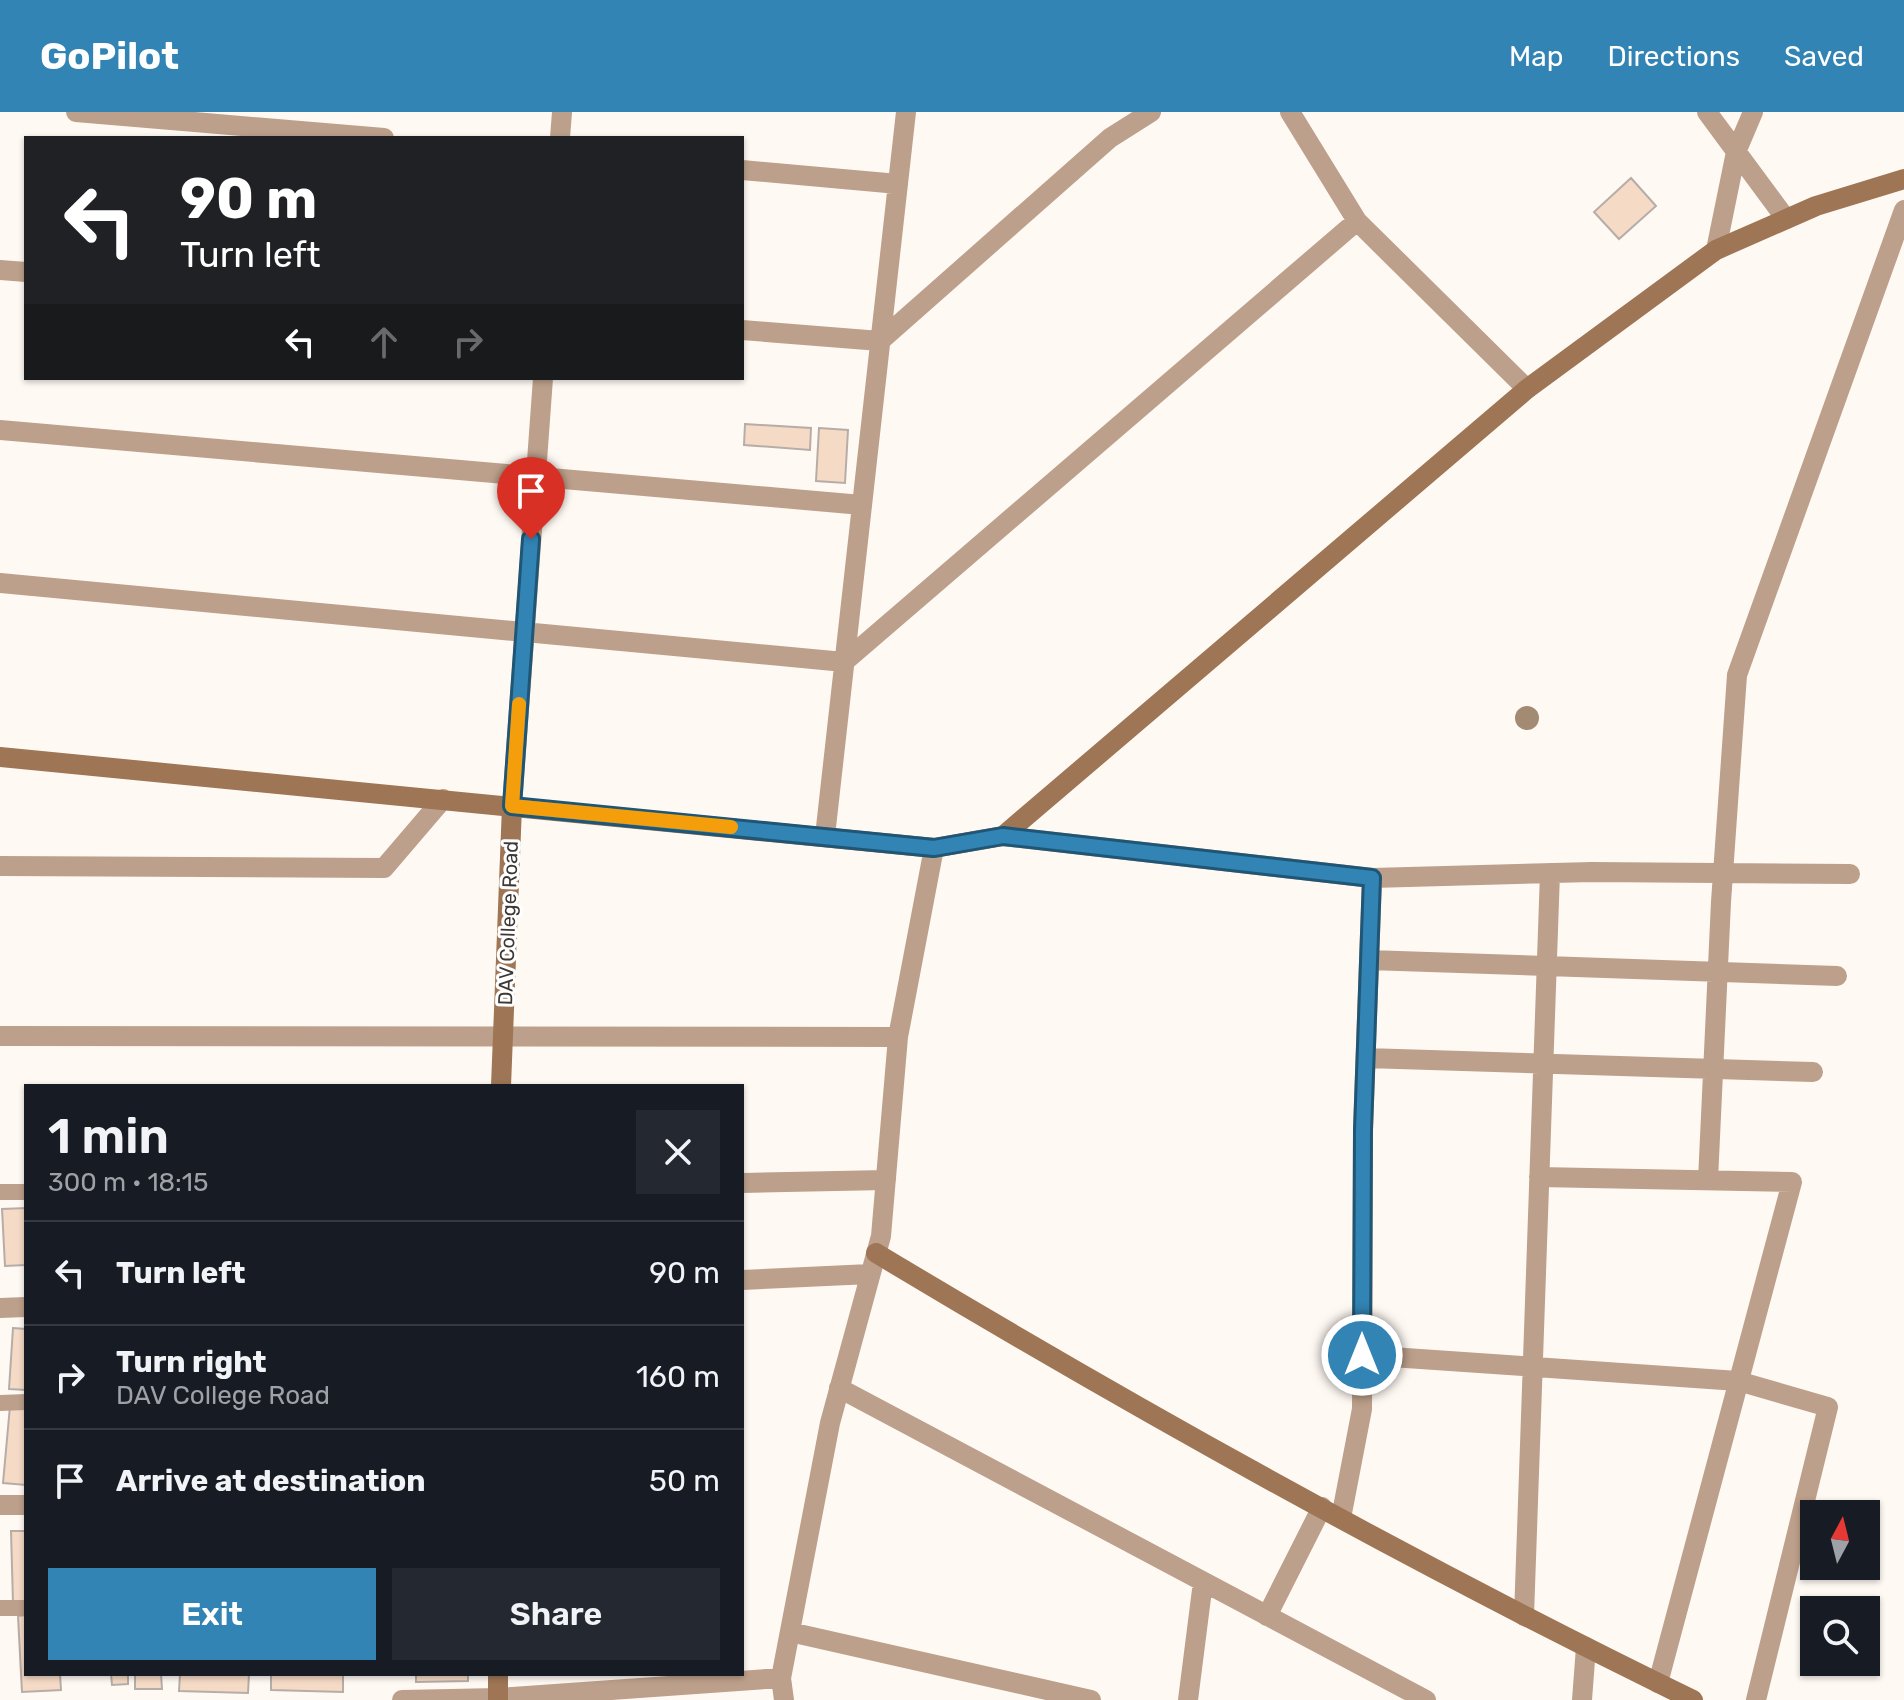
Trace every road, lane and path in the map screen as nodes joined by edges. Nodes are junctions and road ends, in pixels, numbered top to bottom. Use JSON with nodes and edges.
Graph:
{"nodes":[{"id":1,"x":76,"y":112,"type":"edge"},
{"id":2,"x":562,"y":112,"type":"edge"},
{"id":3,"x":906,"y":112,"type":"edge"},
{"id":4,"x":1151,"y":112,"type":"edge"},
{"id":5,"x":1290,"y":112,"type":"edge"},
{"id":6,"x":1707,"y":112,"type":"edge"},
{"id":7,"x":1753,"y":112,"type":"edge"},
{"id":8,"x":360,"y":136,"type":"edge"},
{"id":9,"x":560,"y":136,"type":"edge"},
{"id":10,"x":1736,"y":152,"type":"junction"},
{"id":11,"x":744,"y":170,"type":"edge"},
{"id":12,"x":1904,"y":179,"type":"edge"},
{"id":13,"x":898,"y":184,"type":"junction"},
{"id":14,"x":1904,"y":210,"type":"edge"},
{"id":15,"x":1786,"y":219,"type":"junction"},
{"id":16,"x":1357,"y":221,"type":"junction"},
{"id":17,"x":1716,"y":250,"type":"junction"},
{"id":18,"x":0,"y":270,"type":"edge"},
{"id":19,"x":24,"y":272,"type":"edge"},
{"id":20,"x":744,"y":330,"type":"edge"},
{"id":21,"x":880,"y":341,"type":"junction"},
{"id":22,"x":543,"y":380,"type":"edge"},
{"id":23,"x":1527,"y":389,"type":"junction"},
{"id":24,"x":0,"y":430,"type":"edge"},
{"id":25,"x":536,"y":476,"type":"junction"},
{"id":26,"x":862,"y":505,"type":"junction"},
{"id":27,"x":0,"y":583,"type":"edge"},
{"id":28,"x":525,"y":632,"type":"junction"},
{"id":29,"x":844,"y":662,"type":"junction"},
{"id":30,"x":0,"y":757,"type":"edge"},
{"id":31,"x":443,"y":799,"type":"junction"},
{"id":32,"x":512,"y":806,"type":"junction"},
{"id":33,"x":825,"y":836,"type":"junction"},
{"id":34,"x":1003,"y":836,"type":"junction"},
{"id":35,"x":934,"y":848,"type":"junction"},
{"id":36,"x":0,"y":866,"type":"edge"},
{"id":37,"x":1550,"y":873,"type":"junction"},
{"id":38,"x":1723,"y":873,"type":"junction"},
{"id":39,"x":1850,"y":874,"type":"dead end"},
{"id":40,"x":1372,"y":878,"type":"junction"},
{"id":41,"x":1369,"y":960,"type":"junction"},
{"id":42,"x":1546,"y":966,"type":"junction"},
{"id":43,"x":1718,"y":972,"type":"junction"},
{"id":44,"x":1837,"y":976,"type":"dead end"},
{"id":45,"x":0,"y":1036,"type":"edge"},
{"id":46,"x":503,"y":1036,"type":"junction"},
{"id":47,"x":898,"y":1037,"type":"junction"},
{"id":48,"x":1366,"y":1058,"type":"junction"},
{"id":49,"x":1543,"y":1064,"type":"junction"},
{"id":50,"x":1713,"y":1069,"type":"junction"},
{"id":51,"x":1813,"y":1072,"type":"dead end"},
{"id":52,"x":501,"y":1084,"type":"edge"},
{"id":53,"x":1539,"y":1177,"type":"junction"},
{"id":54,"x":886,"y":1180,"type":"junction"},
{"id":55,"x":1708,"y":1180,"type":"junction"},
{"id":56,"x":744,"y":1183,"type":"edge"},
{"id":57,"x":0,"y":1192,"type":"edge"},
{"id":58,"x":24,"y":1192,"type":"edge"},
{"id":59,"x":876,"y":1253,"type":"junction"},
{"id":60,"x":870,"y":1274,"type":"junction"},
{"id":61,"x":744,"y":1280,"type":"edge"},
{"id":62,"x":24,"y":1307,"type":"edge"},
{"id":63,"x":0,"y":1308,"type":"edge"},
{"id":64,"x":1362,"y":1355,"type":"junction"},
{"id":65,"x":1533,"y":1367,"type":"junction"},
{"id":66,"x":1738,"y":1381,"type":"junction"},
{"id":67,"x":839,"y":1388,"type":"junction"},
{"id":68,"x":24,"y":1402,"type":"edge"},
{"id":69,"x":0,"y":1403,"type":"edge"},
{"id":70,"x":0,"y":1505,"type":"edge"},
{"id":71,"x":24,"y":1505,"type":"edge"},
{"id":72,"x":1322,"y":1507,"type":"junction"},
{"id":73,"x":1341,"y":1518,"type":"junction"},
{"id":74,"x":1203,"y":1582,"type":"junction"},
{"id":75,"x":0,"y":1608,"type":"edge"},
{"id":76,"x":24,"y":1608,"type":"edge"},
{"id":77,"x":1267,"y":1616,"type":"junction"},
{"id":78,"x":1524,"y":1616,"type":"junction"},
{"id":79,"x":790,"y":1632,"type":"junction"},
{"id":80,"x":1586,"y":1647,"type":"junction"},
{"id":81,"x":498,"y":1676,"type":"edge"},
{"id":82,"x":781,"y":1678,"type":"junction"},
{"id":83,"x":1658,"y":1683,"type":"junction"},
{"id":84,"x":498,"y":1699,"type":"edge"},
{"id":85,"x":402,"y":1700,"type":"edge"},
{"id":86,"x":784,"y":1700,"type":"edge"},
{"id":87,"x":1091,"y":1700,"type":"edge"},
{"id":88,"x":1188,"y":1700,"type":"edge"},
{"id":89,"x":1426,"y":1700,"type":"edge"},
{"id":90,"x":1582,"y":1700,"type":"edge"},
{"id":91,"x":1693,"y":1700,"type":"edge"},
{"id":92,"x":1756,"y":1700,"type":"edge"}],
"edges":[{"from":1,"to":8,"type":"street"},
{"from":2,"to":9,"type":"street"},
{"from":3,"to":13,"type":"street"},
{"from":4,"to":21,"type":"street"},
{"from":5,"to":16,"type":"street"},
{"from":6,"to":10,"type":"street"},
{"from":7,"to":10,"type":"street"},
{"from":10,"to":15,"type":"street"},
{"from":10,"to":17,"type":"street"},
{"from":11,"to":13,"type":"street"},
{"from":12,"to":15,"type":"street"},
{"from":13,"to":21,"type":"street"},
{"from":14,"to":38,"type":"street"},
{"from":15,"to":17,"type":"street"},
{"from":16,"to":23,"type":"street"},
{"from":16,"to":29,"type":"street"},
{"from":17,"to":23,"type":"street"},
{"from":18,"to":19,"type":"street"},
{"from":20,"to":21,"type":"street"},
{"from":21,"to":26,"type":"street"},
{"from":22,"to":25,"type":"street","name":"DAV College Road"},
{"from":23,"to":34,"type":"street"},
{"from":24,"to":25,"type":"street"},
{"from":25,"to":26,"type":"street"},
{"from":25,"to":28,"type":"street","name":"DAV College Road"},
{"from":26,"to":29,"type":"street"},
{"from":27,"to":28,"type":"street"},
{"from":28,"to":29,"type":"street"},
{"from":28,"to":32,"type":"street","name":"DAV College Road"},
{"from":29,"to":33,"type":"street"},
{"from":30,"to":31,"type":"street"},
{"from":31,"to":32,"type":"street"},
{"from":31,"to":36,"type":"street"},
{"from":32,"to":33,"type":"street"},
{"from":32,"to":46,"type":"street","name":"DAV College Road"},
{"from":33,"to":35,"type":"street"},
{"from":34,"to":35,"type":"street"},
{"from":34,"to":40,"type":"street"},
{"from":35,"to":47,"type":"street"},
{"from":37,"to":38,"type":"street"},
{"from":37,"to":40,"type":"street"},
{"from":37,"to":42,"type":"street"},
{"from":38,"to":39,"type":"street"},
{"from":38,"to":43,"type":"street"},
{"from":40,"to":41,"type":"street"},
{"from":41,"to":42,"type":"street"},
{"from":41,"to":48,"type":"street"},
{"from":42,"to":43,"type":"street"},
{"from":42,"to":49,"type":"street"},
{"from":43,"to":44,"type":"street"},
{"from":43,"to":50,"type":"street"},
{"from":45,"to":46,"type":"street"},
{"from":46,"to":47,"type":"street"},
{"from":46,"to":52,"type":"street","name":"DAV College Road"},
{"from":47,"to":54,"type":"street"},
{"from":48,"to":49,"type":"street"},
{"from":48,"to":64,"type":"street"},
{"from":49,"to":50,"type":"street"},
{"from":49,"to":53,"type":"street"},
{"from":50,"to":51,"type":"street"},
{"from":50,"to":55,"type":"street"},
{"from":53,"to":55,"type":"street"},
{"from":53,"to":65,"type":"street"},
{"from":54,"to":56,"type":"street"},
{"from":54,"to":59,"type":"street"},
{"from":55,"to":66,"type":"street"},
{"from":57,"to":58,"type":"lane"},
{"from":59,"to":60,"type":"street"},
{"from":59,"to":72,"type":"street"},
{"from":60,"to":61,"type":"street"},
{"from":60,"to":67,"type":"street"},
{"from":62,"to":63,"type":"street"},
{"from":64,"to":65,"type":"street"},
{"from":64,"to":73,"type":"street"},
{"from":65,"to":66,"type":"street"},
{"from":65,"to":78,"type":"street"},
{"from":66,"to":83,"type":"street"},
{"from":66,"to":92,"type":"street"},
{"from":67,"to":74,"type":"street"},
{"from":67,"to":79,"type":"street"},
{"from":68,"to":69,"type":"lane"},
{"from":70,"to":71,"type":"street"},
{"from":72,"to":73,"type":"street"},
{"from":72,"to":77,"type":"street"},
{"from":73,"to":78,"type":"street"},
{"from":74,"to":77,"type":"street"},
{"from":74,"to":88,"type":"street"},
{"from":75,"to":76,"type":"lane"},
{"from":77,"to":89,"type":"street"},
{"from":78,"to":80,"type":"street"},
{"from":79,"to":82,"type":"street"},
{"from":79,"to":87,"type":"street"},
{"from":80,"to":83,"type":"street"},
{"from":80,"to":90,"type":"street"},
{"from":81,"to":84,"type":"street"},
{"from":82,"to":84,"type":"street"},
{"from":82,"to":86,"type":"street"},
{"from":83,"to":91,"type":"street"},
{"from":84,"to":85,"type":"street"}]}
